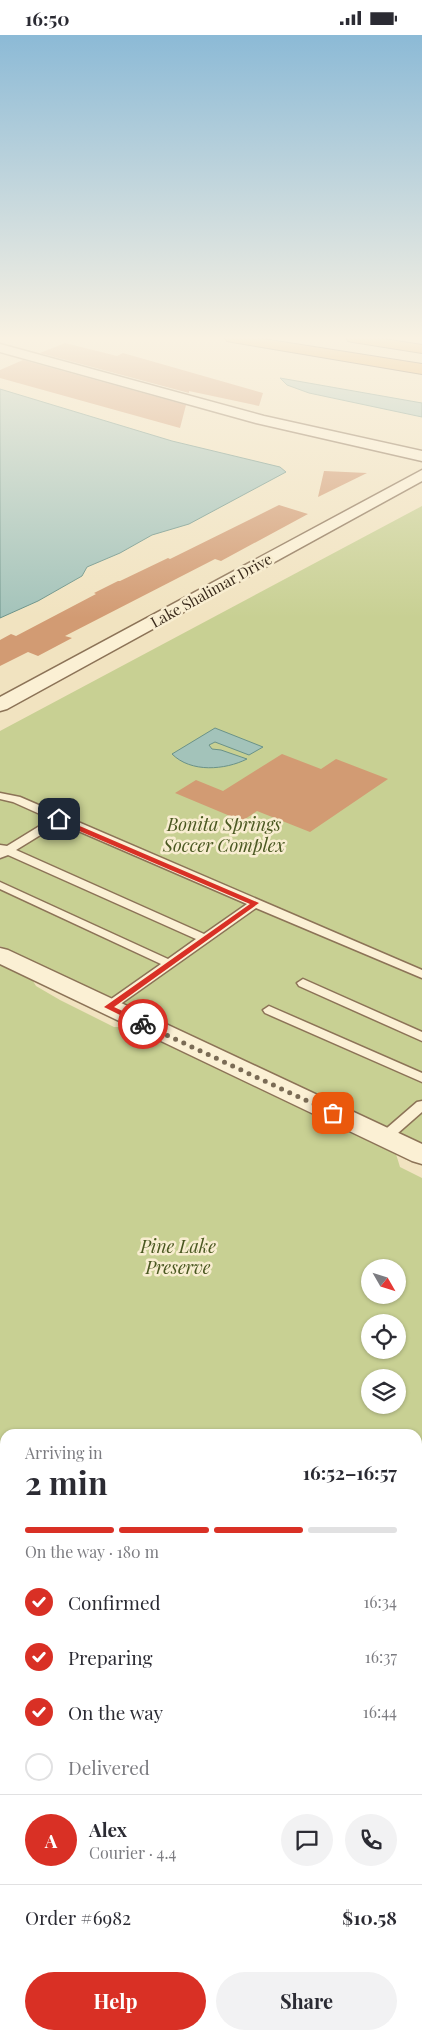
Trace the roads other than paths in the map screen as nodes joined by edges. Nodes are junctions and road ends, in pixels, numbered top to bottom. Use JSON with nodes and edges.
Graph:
{"nodes":[{"id":1,"x":314,"y":432,"type":"edge"},
{"id":2,"x":422,"y":455,"type":"edge"},
{"id":3,"x":422,"y":475,"type":"edge"},
{"id":4,"x":0,"y":705,"type":"edge"},
{"id":5,"x":0,"y":796,"type":"edge"},
{"id":6,"x":59,"y":819,"type":"junction"},
{"id":7,"x":2,"y":851,"type":"edge"},
{"id":8,"x":0,"y":885,"type":"edge"},
{"id":9,"x":255,"y":903,"type":"junction"},
{"id":10,"x":205,"y":939,"type":"junction"},
{"id":11,"x":0,"y":955,"type":"edge"},
{"id":12,"x":170,"y":964,"type":"junction"},
{"id":13,"x":422,"y":974,"type":"edge"},
{"id":14,"x":303,"y":983,"type":"dead end"},
{"id":15,"x":108,"y":1007,"type":"junction"},
{"id":16,"x":269,"y":1010,"type":"dead end"},
{"id":17,"x":422,"y":1037,"type":"edge"},
{"id":18,"x":422,"y":1078,"type":"edge"},
{"id":19,"x":422,"y":1105,"type":"edge"},
{"id":20,"x":385,"y":1137,"type":"junction"},
{"id":21,"x":422,"y":1155,"type":"edge"}],
"edges":[{"from":1,"to":2,"type":"street"},
{"from":3,"to":4,"type":"street","name":"Lake Shalimar Drive"},
{"from":5,"to":6,"type":"lane"},
{"from":6,"to":7,"type":"lane"},
{"from":6,"to":9,"type":"lane"},
{"from":7,"to":10,"type":"lane"},
{"from":8,"to":12,"type":"lane"},
{"from":9,"to":10,"type":"lane"},
{"from":9,"to":13,"type":"lane"},
{"from":10,"to":12,"type":"lane"},
{"from":11,"to":15,"type":"street"},
{"from":12,"to":15,"type":"lane"},
{"from":14,"to":17,"type":"lane"},
{"from":15,"to":20,"type":"street"},
{"from":16,"to":18,"type":"lane"},
{"from":19,"to":20,"type":"lane"},
{"from":20,"to":21,"type":"street"}]}
